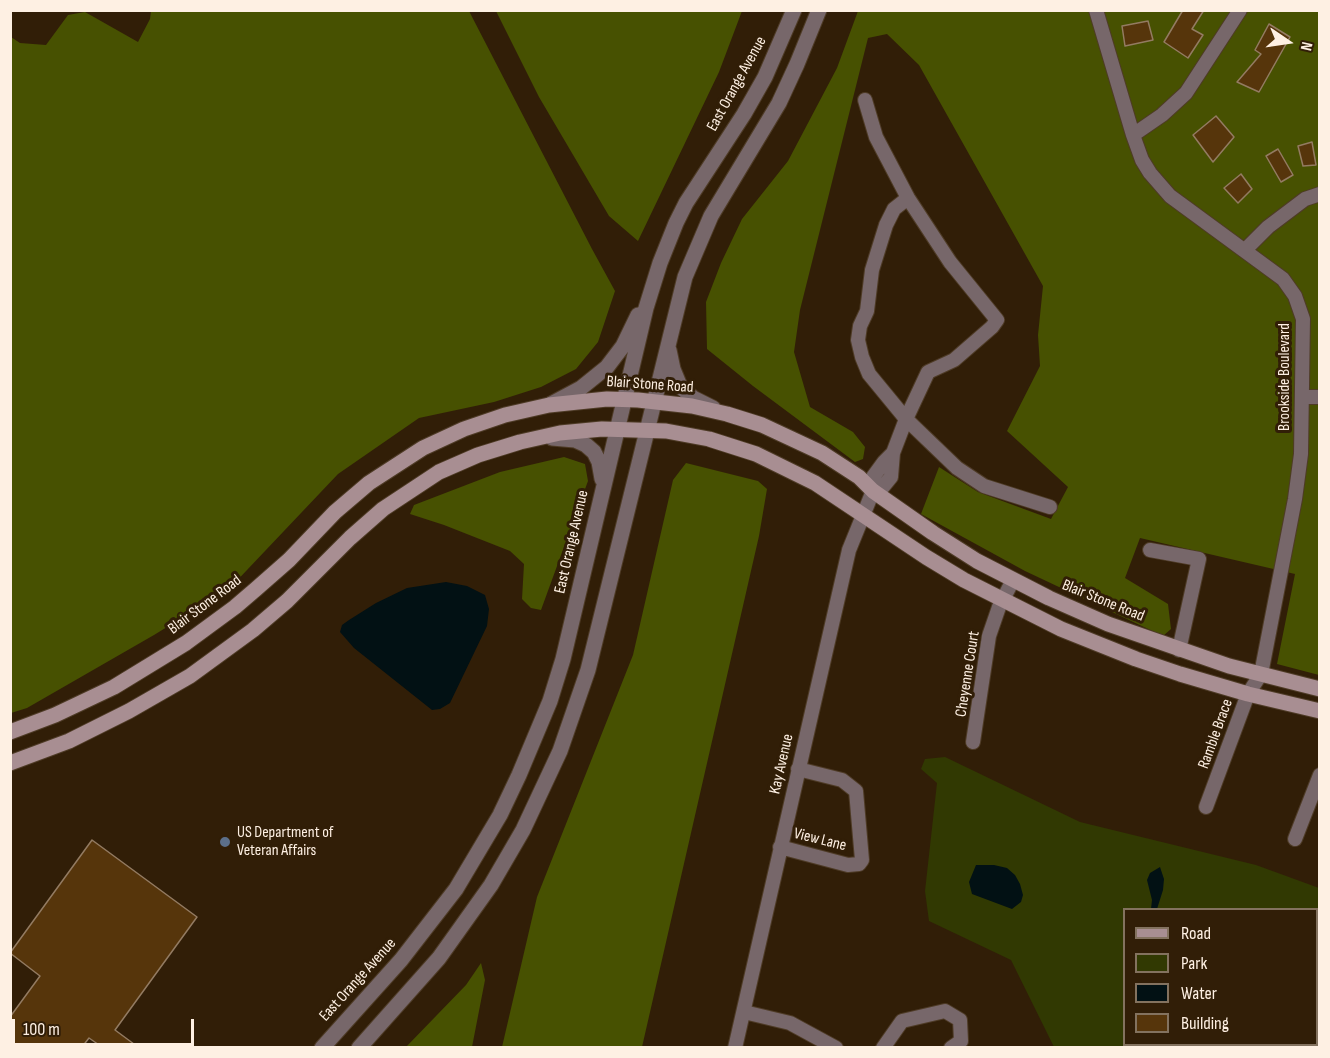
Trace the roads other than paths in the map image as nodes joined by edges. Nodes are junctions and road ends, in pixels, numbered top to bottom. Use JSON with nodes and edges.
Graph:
{"nodes":[{"id":1,"x":794,"y":10,"type":"edge"},
{"id":2,"x":819,"y":10,"type":"edge"},
{"id":3,"x":1096,"y":10,"type":"edge"},
{"id":4,"x":1240,"y":10,"type":"edge"},
{"id":5,"x":865,"y":100,"type":"dead end"},
{"id":6,"x":1133,"y":135,"type":"junction"},
{"id":7,"x":1320,"y":194,"type":"edge"},
{"id":8,"x":908,"y":198,"type":"junction"},
{"id":9,"x":1245,"y":250,"type":"junction"},
{"id":10,"x":653,"y":282,"type":"junction"},
{"id":11,"x":668,"y":342,"type":"junction"},
{"id":12,"x":1302,"y":397,"type":"junction"},
{"id":13,"x":1320,"y":397,"type":"edge"},
{"id":14,"x":625,"y":399,"type":"junction"},
{"id":15,"x":654,"y":401,"type":"junction"},
{"id":16,"x":549,"y":405,"type":"junction"},
{"id":17,"x":727,"y":414,"type":"junction"},
{"id":18,"x":906,"y":419,"type":"junction"},
{"id":19,"x":617,"y":428,"type":"junction"},
{"id":20,"x":647,"y":429,"type":"junction"},
{"id":21,"x":540,"y":437,"type":"junction"},
{"id":22,"x":602,"y":491,"type":"junction"},
{"id":23,"x":873,"y":491,"type":"junction"},
{"id":24,"x":1050,"y":507,"type":"dead end"},
{"id":25,"x":863,"y":514,"type":"junction"},
{"id":26,"x":1150,"y":550,"type":"dead end"},
{"id":27,"x":1013,"y":580,"type":"junction"},
{"id":28,"x":1002,"y":600,"type":"junction"},
{"id":29,"x":1179,"y":650,"type":"junction"},
{"id":30,"x":1262,"y":674,"type":"junction"},
{"id":31,"x":114,"y":687,"type":"junction"},
{"id":32,"x":1320,"y":689,"type":"edge"},
{"id":33,"x":1248,"y":694,"type":"junction"},
{"id":34,"x":129,"y":711,"type":"junction"},
{"id":35,"x":1320,"y":711,"type":"edge"},
{"id":36,"x":10,"y":732,"type":"edge"},
{"id":37,"x":973,"y":742,"type":"dead end"},
{"id":38,"x":10,"y":763,"type":"edge"},
{"id":39,"x":798,"y":769,"type":"junction"},
{"id":40,"x":1320,"y":775,"type":"edge"},
{"id":41,"x":1206,"y":807,"type":"dead end"},
{"id":42,"x":1295,"y":839,"type":"dead end"},
{"id":43,"x":780,"y":847,"type":"junction"},
{"id":44,"x":744,"y":1012,"type":"junction"},
{"id":45,"x":322,"y":1047,"type":"edge"},
{"id":46,"x":360,"y":1047,"type":"edge"},
{"id":47,"x":735,"y":1047,"type":"edge"},
{"id":48,"x":836,"y":1047,"type":"edge"},
{"id":49,"x":884,"y":1047,"type":"edge"},
{"id":50,"x":951,"y":1047,"type":"edge"}],
"edges":[{"from":1,"to":10,"type":"street","name":"East Orange Avenue"},
{"from":2,"to":11,"type":"street"},
{"from":3,"to":6,"type":"street","name":"Brookside Boulevard"},
{"from":4,"to":6,"type":"street"},
{"from":5,"to":8,"type":"street"},
{"from":6,"to":9,"type":"street","name":"Brookside Boulevard"},
{"from":7,"to":9,"type":"street"},
{"from":8,"to":18,"type":"street"},
{"from":8,"to":18,"type":"street","name":"Kay Avenue"},
{"from":9,"to":12,"type":"street","name":"Brookside Boulevard"},
{"from":10,"to":14,"type":"street","name":"East Orange Avenue"},
{"from":10,"to":16,"type":"street"},
{"from":11,"to":15,"type":"street"},
{"from":11,"to":17,"type":"street"},
{"from":12,"to":13,"type":"street"},
{"from":12,"to":30,"type":"street","name":"Brookside Boulevard"},
{"from":14,"to":15,"type":"main road","name":"Blair Stone Road"},
{"from":14,"to":16,"type":"main road","name":"Blair Stone Road"},
{"from":14,"to":19,"type":"street","name":"East Orange Avenue"},
{"from":15,"to":17,"type":"main road","name":"Blair Stone Road"},
{"from":15,"to":20,"type":"street"},
{"from":16,"to":31,"type":"main road","name":"Blair Stone Road"},
{"from":17,"to":23,"type":"main road","name":"Blair Stone Road"},
{"from":18,"to":23,"type":"street","name":"Kay Avenue"},
{"from":18,"to":24,"type":"street"},
{"from":19,"to":20,"type":"main road"},
{"from":19,"to":21,"type":"main road"},
{"from":19,"to":22,"type":"street","name":"East Orange Avenue"},
{"from":20,"to":25,"type":"main road"},
{"from":20,"to":46,"type":"street"},
{"from":21,"to":22,"type":"street"},
{"from":21,"to":34,"type":"main road"},
{"from":22,"to":45,"type":"street","name":"East Orange Avenue"},
{"from":23,"to":25,"type":"street","name":"Kay Avenue"},
{"from":23,"to":27,"type":"main road","name":"Blair Stone Road"},
{"from":25,"to":28,"type":"main road"},
{"from":25,"to":39,"type":"street","name":"Kay Avenue"},
{"from":26,"to":29,"type":"street"},
{"from":27,"to":28,"type":"street","name":"Cheyenne Court"},
{"from":27,"to":29,"type":"main road","name":"Blair Stone Road"},
{"from":28,"to":33,"type":"main road"},
{"from":28,"to":37,"type":"street","name":"Cheyenne Court"},
{"from":29,"to":30,"type":"main road","name":"Blair Stone Road"},
{"from":30,"to":32,"type":"main road","name":"Blair Stone Road"},
{"from":30,"to":33,"type":"street","name":"Ramble Brace"},
{"from":31,"to":34,"type":"main road"},
{"from":31,"to":36,"type":"main road","name":"Blair Stone Road"},
{"from":33,"to":35,"type":"main road"},
{"from":33,"to":41,"type":"street","name":"Ramble Brace"},
{"from":34,"to":38,"type":"main road"},
{"from":39,"to":43,"type":"street","name":"Kay Avenue"},
{"from":39,"to":43,"type":"street","name":"View Lane"},
{"from":40,"to":42,"type":"street"},
{"from":43,"to":44,"type":"street","name":"Kay Avenue"},
{"from":44,"to":47,"type":"street","name":"Kay Avenue"},
{"from":44,"to":48,"type":"street"},
{"from":49,"to":50,"type":"street"}]}
